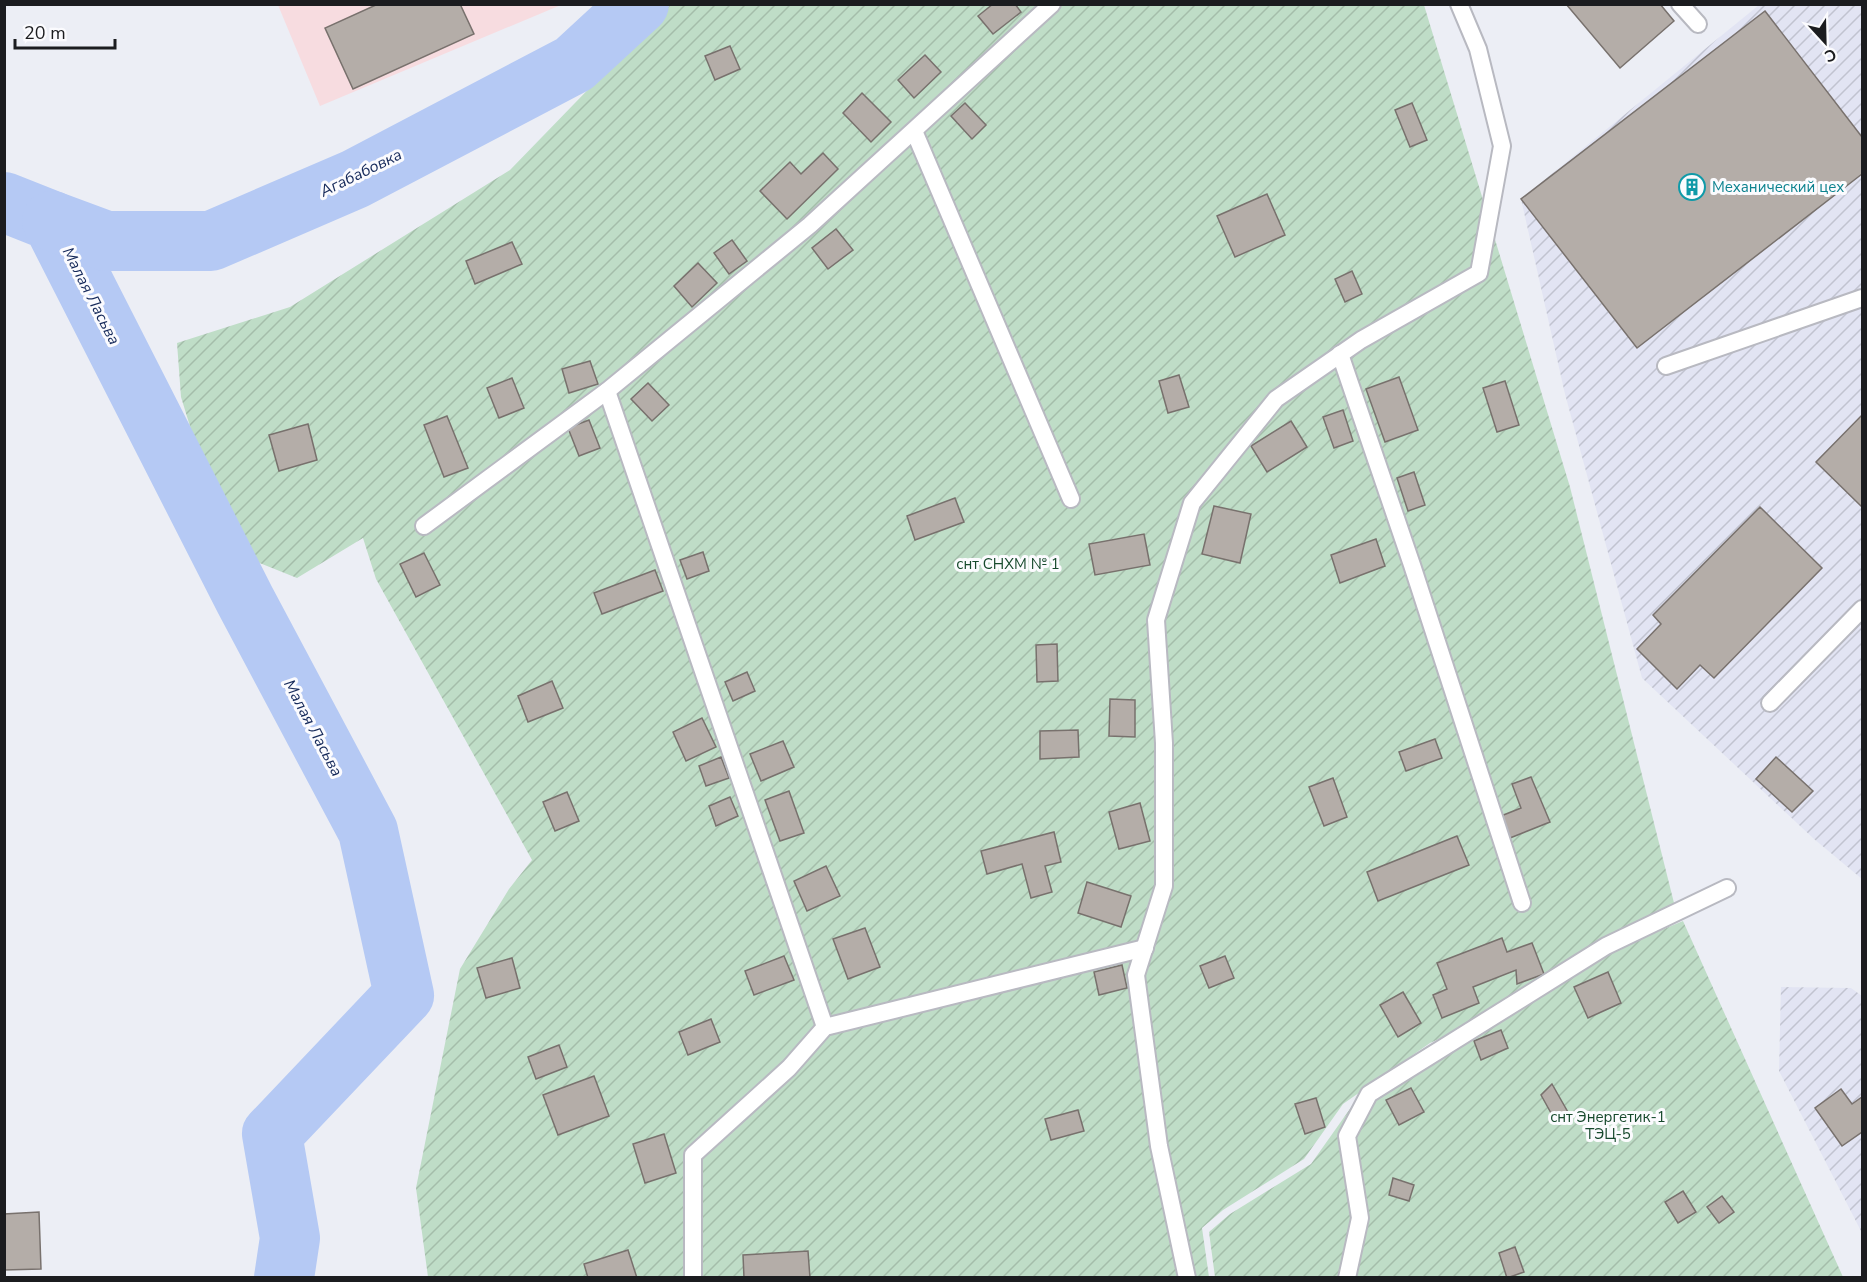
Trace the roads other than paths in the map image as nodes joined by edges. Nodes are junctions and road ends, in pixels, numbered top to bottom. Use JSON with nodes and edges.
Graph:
{"nodes":[{"id":1,"x":1053,"y":4,"type":"edge"},
{"id":2,"x":1459,"y":4,"type":"edge"},
{"id":3,"x":1680,"y":4,"type":"edge"},
{"id":4,"x":1698,"y":24,"type":"dead end"},
{"id":5,"x":914,"y":131,"type":"junction"},
{"id":6,"x":1863,"y":298,"type":"edge"},
{"id":7,"x":1340,"y":354,"type":"junction"},
{"id":8,"x":1666,"y":366,"type":"dead end"},
{"id":9,"x":607,"y":391,"type":"junction"},
{"id":10,"x":1071,"y":499,"type":"dead end"},
{"id":11,"x":424,"y":526,"type":"dead end"},
{"id":12,"x":1863,"y":609,"type":"edge"},
{"id":13,"x":1770,"y":703,"type":"dead end"},
{"id":14,"x":1727,"y":888,"type":"dead end"},
{"id":15,"x":1522,"y":903,"type":"dead end"},
{"id":16,"x":1145,"y":948,"type":"junction"},
{"id":17,"x":825,"y":1027,"type":"junction"},
{"id":18,"x":693,"y":1278,"type":"edge"},
{"id":19,"x":1187,"y":1278,"type":"edge"},
{"id":20,"x":1347,"y":1278,"type":"edge"}],
"edges":[{"from":1,"to":5,"type":"lane"},
{"from":2,"to":7,"type":"lane"},
{"from":3,"to":4,"type":"lane"},
{"from":5,"to":9,"type":"lane"},
{"from":5,"to":10,"type":"lane"},
{"from":6,"to":8,"type":"lane"},
{"from":7,"to":15,"type":"lane"},
{"from":7,"to":16,"type":"lane"},
{"from":9,"to":11,"type":"lane"},
{"from":9,"to":17,"type":"lane"},
{"from":12,"to":13,"type":"lane"},
{"from":14,"to":20,"type":"lane"},
{"from":16,"to":17,"type":"lane"},
{"from":16,"to":19,"type":"lane"},
{"from":17,"to":18,"type":"lane"}]}
